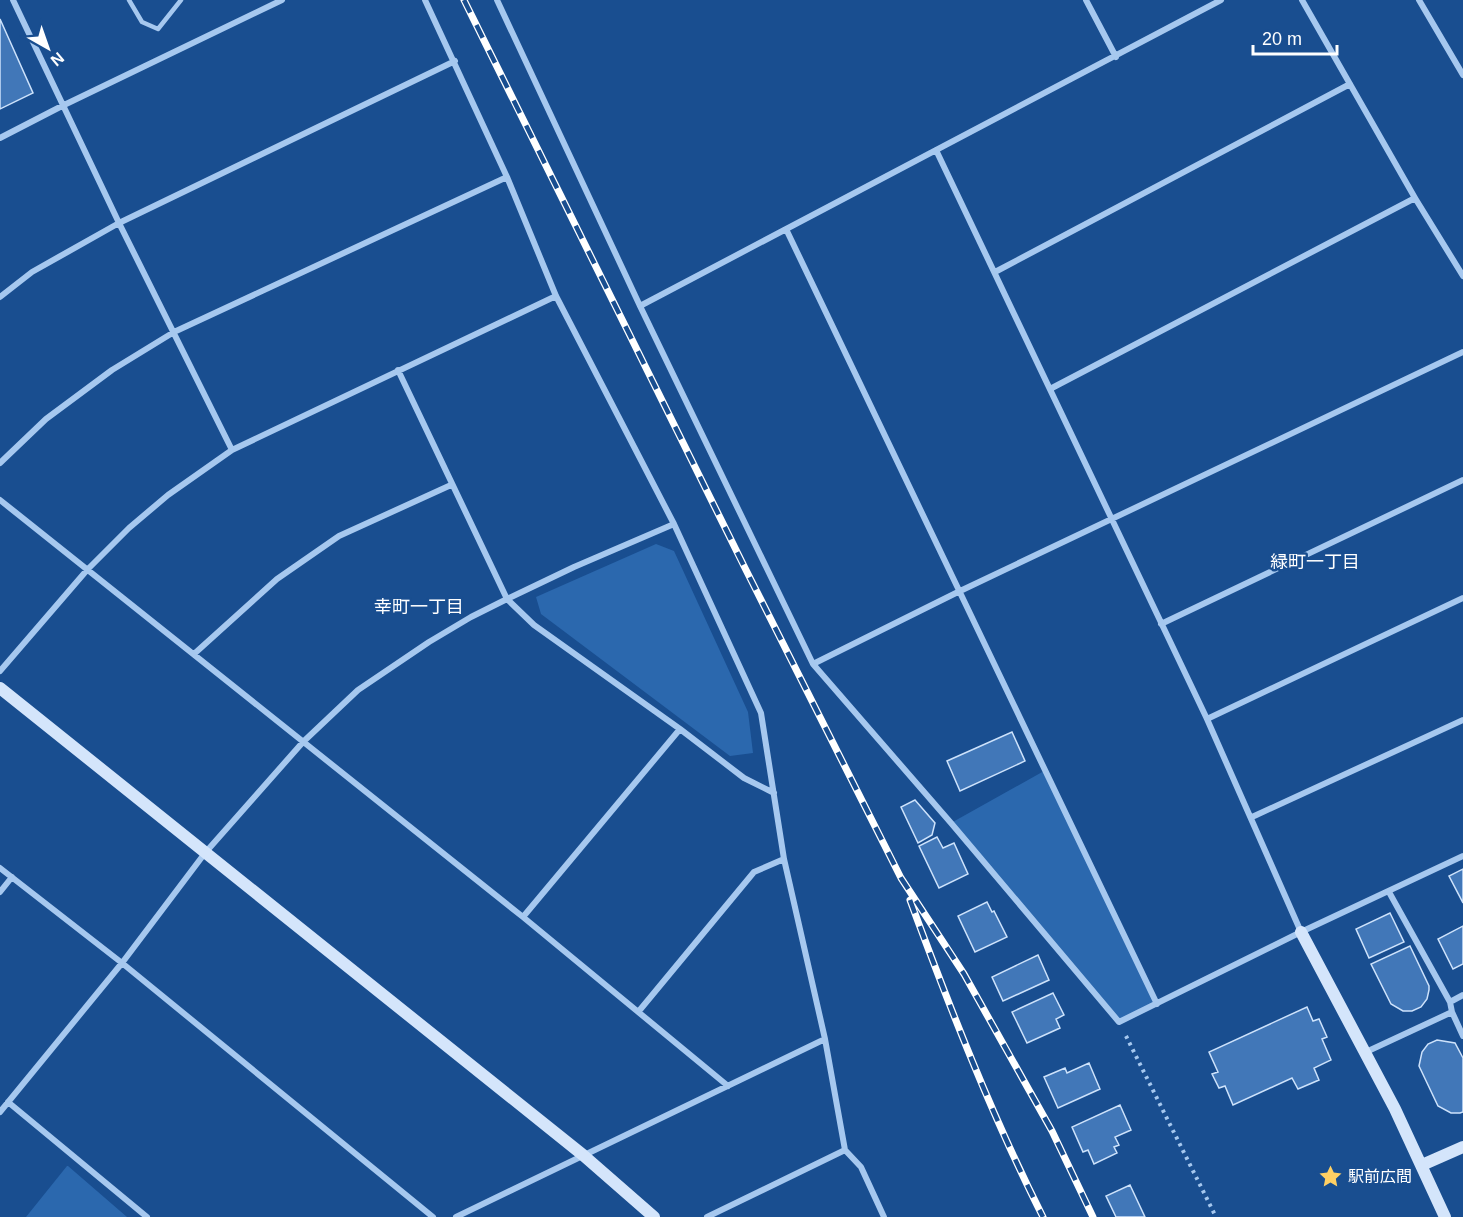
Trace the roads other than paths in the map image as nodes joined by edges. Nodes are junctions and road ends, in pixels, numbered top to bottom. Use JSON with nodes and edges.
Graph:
{"nodes":[{"id":1,"x":13,"y":0,"type":"edge"},
{"id":2,"x":129,"y":0,"type":"edge"},
{"id":3,"x":181,"y":0,"type":"edge"},
{"id":4,"x":282,"y":0,"type":"edge"},
{"id":5,"x":425,"y":0,"type":"edge"},
{"id":6,"x":497,"y":0,"type":"edge"},
{"id":7,"x":1086,"y":0,"type":"edge"},
{"id":8,"x":1221,"y":0,"type":"edge"},
{"id":9,"x":1302,"y":0,"type":"edge"},
{"id":10,"x":1419,"y":0,"type":"edge"},
{"id":11,"x":1116,"y":57,"type":"junction"},
{"id":12,"x":455,"y":61,"type":"junction"},
{"id":13,"x":1463,"y":75,"type":"edge"},
{"id":14,"x":1350,"y":84,"type":"junction"},
{"id":15,"x":62,"y":106,"type":"junction"},
{"id":16,"x":0,"y":138,"type":"edge"},
{"id":17,"x":936,"y":150,"type":"junction"},
{"id":18,"x":507,"y":177,"type":"junction"},
{"id":19,"x":1416,"y":198,"type":"junction"},
{"id":20,"x":119,"y":223,"type":"junction"},
{"id":21,"x":786,"y":230,"type":"junction"},
{"id":22,"x":995,"y":272,"type":"junction"},
{"id":23,"x":1463,"y":276,"type":"edge"},
{"id":24,"x":556,"y":296,"type":"junction"},
{"id":25,"x":0,"y":297,"type":"edge"},
{"id":26,"x":640,"y":306,"type":"junction"},
{"id":27,"x":174,"y":332,"type":"junction"},
{"id":28,"x":1463,"y":352,"type":"edge"},
{"id":29,"x":398,"y":370,"type":"junction"},
{"id":30,"x":1050,"y":389,"type":"junction"},
{"id":31,"x":232,"y":450,"type":"junction"},
{"id":32,"x":0,"y":463,"type":"edge"},
{"id":33,"x":1463,"y":480,"type":"edge"},
{"id":34,"x":451,"y":485,"type":"junction"},
{"id":35,"x":0,"y":500,"type":"edge"},
{"id":36,"x":1113,"y":519,"type":"junction"},
{"id":37,"x":674,"y":524,"type":"junction"},
{"id":38,"x":87,"y":570,"type":"junction"},
{"id":39,"x":958,"y":592,"type":"junction"},
{"id":40,"x":1463,"y":598,"type":"edge"},
{"id":41,"x":507,"y":599,"type":"junction"},
{"id":42,"x":1161,"y":624,"type":"junction"},
{"id":43,"x":194,"y":654,"type":"junction"},
{"id":44,"x":813,"y":664,"type":"junction"},
{"id":45,"x":0,"y":671,"type":"edge"},
{"id":46,"x":0,"y":688,"type":"edge"},
{"id":47,"x":1207,"y":719,"type":"junction"},
{"id":48,"x":1463,"y":720,"type":"edge"},
{"id":49,"x":680,"y":729,"type":"junction"},
{"id":50,"x":303,"y":742,"type":"junction"},
{"id":51,"x":774,"y":793,"type":"junction"},
{"id":52,"x":1252,"y":817,"type":"junction"},
{"id":53,"x":205,"y":853,"type":"junction"},
{"id":54,"x":1463,"y":856,"type":"edge"},
{"id":55,"x":784,"y":858,"type":"junction"},
{"id":56,"x":0,"y":868,"type":"edge"},
{"id":57,"x":12,"y":877,"type":"junction"},
{"id":58,"x":0,"y":892,"type":"edge"},
{"id":59,"x":1389,"y":892,"type":"junction"},
{"id":60,"x":523,"y":917,"type":"junction"},
{"id":61,"x":1301,"y":932,"type":"junction"},
{"id":62,"x":122,"y":963,"type":"junction"},
{"id":63,"x":1463,"y":995,"type":"edge"},
{"id":64,"x":1450,"y":1002,"type":"junction"},
{"id":65,"x":1157,"y":1004,"type":"junction"},
{"id":66,"x":639,"y":1011,"type":"junction"},
{"id":67,"x":1452,"y":1012,"type":"junction"},
{"id":68,"x":1463,"y":1036,"type":"edge"},
{"id":69,"x":825,"y":1039,"type":"junction"},
{"id":70,"x":1366,"y":1052,"type":"junction"},
{"id":71,"x":728,"y":1086,"type":"junction"},
{"id":72,"x":8,"y":1102,"type":"junction"},
{"id":73,"x":0,"y":1112,"type":"edge"},
{"id":74,"x":1463,"y":1147,"type":"edge"},
{"id":75,"x":845,"y":1150,"type":"junction"},
{"id":76,"x":583,"y":1155,"type":"junction"},
{"id":77,"x":1422,"y":1166,"type":"junction"},
{"id":78,"x":147,"y":1217,"type":"edge"},
{"id":79,"x":433,"y":1217,"type":"edge"},
{"id":80,"x":456,"y":1217,"type":"edge"},
{"id":81,"x":654,"y":1217,"type":"edge"},
{"id":82,"x":707,"y":1217,"type":"edge"},
{"id":83,"x":884,"y":1217,"type":"edge"},
{"id":84,"x":1445,"y":1217,"type":"edge"}],
"edges":[{"from":1,"to":15,"type":"street"},
{"from":2,"to":3,"type":"lane"},
{"from":4,"to":15,"type":"street"},
{"from":5,"to":12,"type":"street"},
{"from":6,"to":26,"type":"street"},
{"from":7,"to":11,"type":"street"},
{"from":8,"to":11,"type":"street"},
{"from":9,"to":14,"type":"street"},
{"from":10,"to":13,"type":"street"},
{"from":11,"to":17,"type":"street"},
{"from":12,"to":18,"type":"street"},
{"from":12,"to":20,"type":"street"},
{"from":14,"to":19,"type":"street"},
{"from":14,"to":22,"type":"street"},
{"from":15,"to":16,"type":"street"},
{"from":15,"to":20,"type":"street"},
{"from":17,"to":21,"type":"street"},
{"from":17,"to":22,"type":"street"},
{"from":18,"to":24,"type":"street"},
{"from":18,"to":27,"type":"street"},
{"from":19,"to":23,"type":"street"},
{"from":19,"to":30,"type":"street"},
{"from":20,"to":25,"type":"street"},
{"from":20,"to":27,"type":"street"},
{"from":21,"to":26,"type":"street"},
{"from":21,"to":39,"type":"street"},
{"from":22,"to":30,"type":"street"},
{"from":24,"to":29,"type":"street"},
{"from":24,"to":37,"type":"street"},
{"from":26,"to":44,"type":"street"},
{"from":27,"to":31,"type":"street"},
{"from":27,"to":32,"type":"street"},
{"from":28,"to":36,"type":"street"},
{"from":29,"to":31,"type":"street"},
{"from":29,"to":34,"type":"street"},
{"from":30,"to":36,"type":"street"},
{"from":31,"to":38,"type":"street"},
{"from":33,"to":42,"type":"street"},
{"from":34,"to":41,"type":"street"},
{"from":34,"to":43,"type":"street"},
{"from":35,"to":38,"type":"street"},
{"from":36,"to":39,"type":"street"},
{"from":36,"to":42,"type":"street"},
{"from":37,"to":41,"type":"street"},
{"from":37,"to":51,"type":"street"},
{"from":38,"to":43,"type":"street"},
{"from":38,"to":45,"type":"street"},
{"from":39,"to":44,"type":"street"},
{"from":39,"to":65,"type":"street"},
{"from":40,"to":47,"type":"street"},
{"from":41,"to":49,"type":"street"},
{"from":41,"to":50,"type":"street"},
{"from":42,"to":47,"type":"street"},
{"from":43,"to":50,"type":"street"},
{"from":44,"to":65,"type":"street"},
{"from":46,"to":53,"type":"street"},
{"from":47,"to":52,"type":"street"},
{"from":48,"to":52,"type":"street"},
{"from":49,"to":51,"type":"street"},
{"from":49,"to":60,"type":"street"},
{"from":50,"to":53,"type":"street"},
{"from":50,"to":60,"type":"street"},
{"from":51,"to":55,"type":"street"},
{"from":52,"to":61,"type":"street"},
{"from":53,"to":62,"type":"street"},
{"from":53,"to":76,"type":"street"},
{"from":54,"to":59,"type":"street"},
{"from":55,"to":66,"type":"street"},
{"from":55,"to":69,"type":"street"},
{"from":56,"to":57,"type":"street"},
{"from":57,"to":58,"type":"street"},
{"from":57,"to":62,"type":"street"},
{"from":59,"to":61,"type":"street"},
{"from":59,"to":64,"type":"street"},
{"from":60,"to":66,"type":"street"},
{"from":61,"to":65,"type":"street"},
{"from":61,"to":70,"type":"street"},
{"from":62,"to":72,"type":"street"},
{"from":62,"to":79,"type":"street"},
{"from":63,"to":64,"type":"street"},
{"from":64,"to":67,"type":"street"},
{"from":66,"to":71,"type":"street"},
{"from":67,"to":68,"type":"street"},
{"from":67,"to":70,"type":"street"},
{"from":69,"to":71,"type":"street"},
{"from":69,"to":75,"type":"street"},
{"from":70,"to":77,"type":"street"},
{"from":71,"to":76,"type":"street"},
{"from":72,"to":73,"type":"street"},
{"from":72,"to":78,"type":"street"},
{"from":74,"to":77,"type":"street"},
{"from":75,"to":82,"type":"street"},
{"from":75,"to":83,"type":"street"},
{"from":76,"to":80,"type":"street"},
{"from":76,"to":81,"type":"street"},
{"from":77,"to":84,"type":"street"}]}
